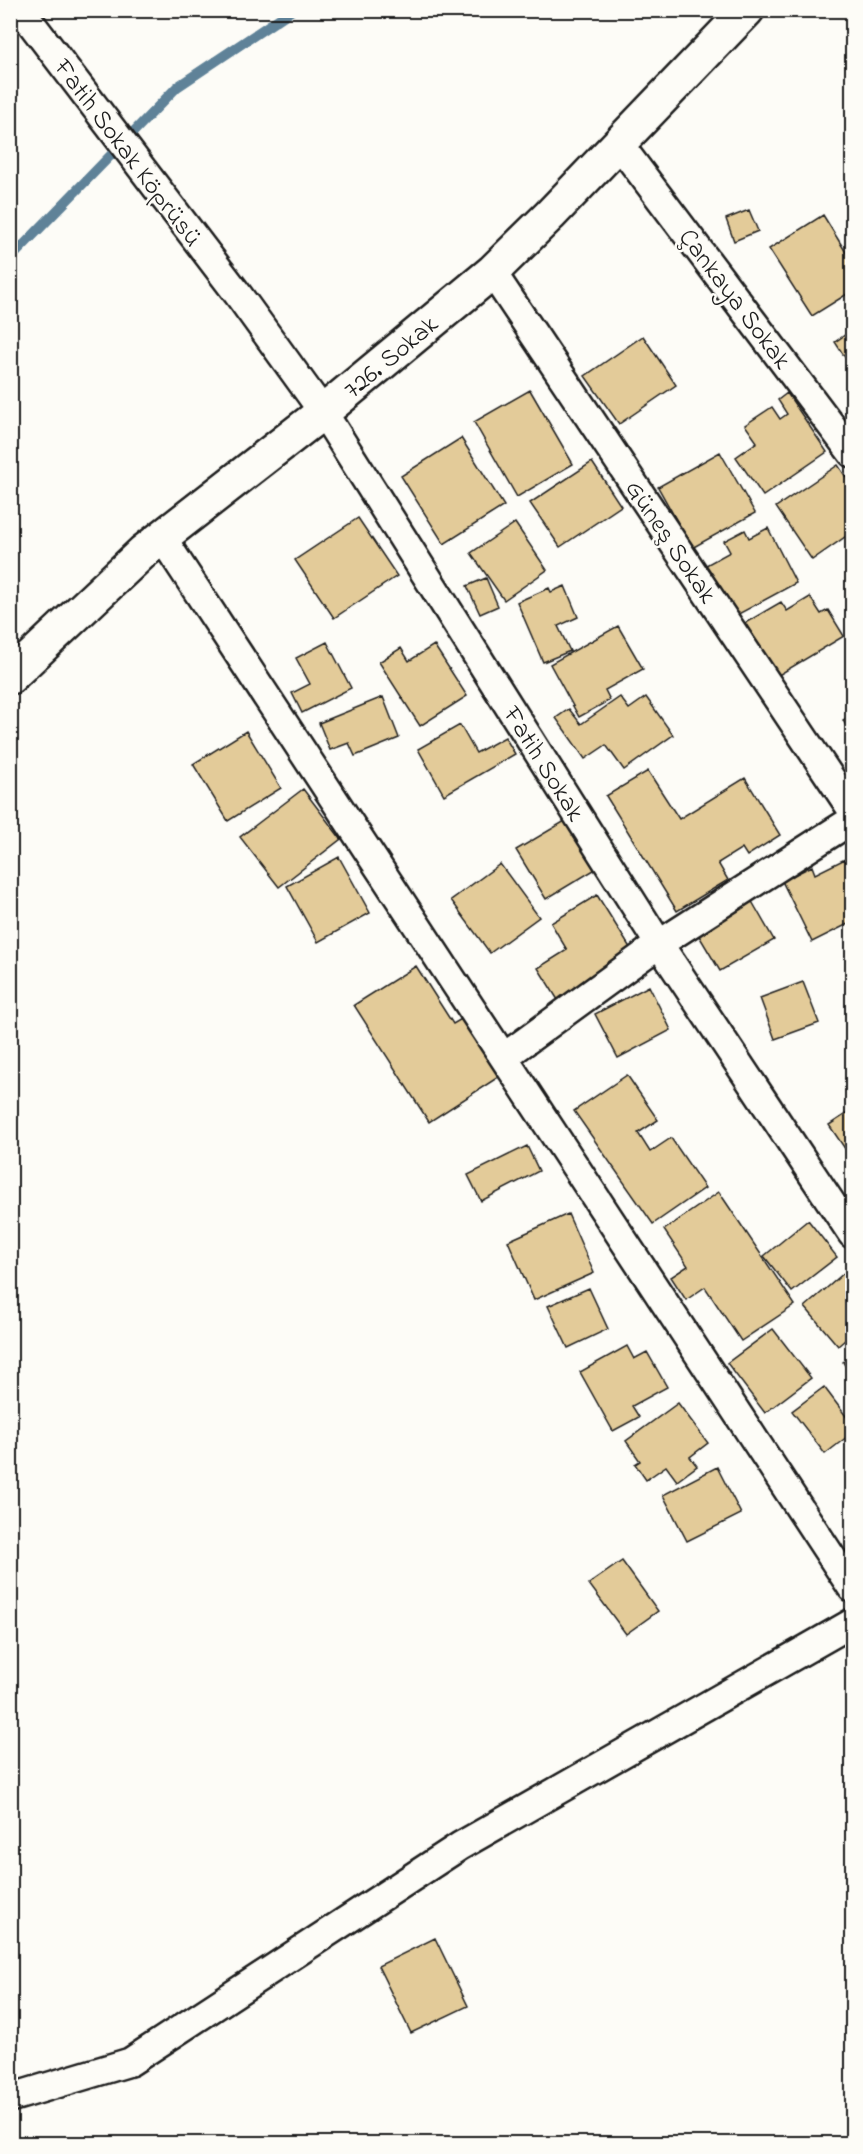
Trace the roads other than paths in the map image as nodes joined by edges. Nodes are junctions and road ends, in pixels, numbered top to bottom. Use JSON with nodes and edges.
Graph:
{"nodes":[{"id":1,"x":21,"y":10,"type":"edge"},
{"id":2,"x":747,"y":10,"type":"edge"},
{"id":3,"x":618,"y":144,"type":"junction"},
{"id":4,"x":492,"y":272,"type":"junction"},
{"id":5,"x":237,"y":293,"type":"joint"},
{"id":6,"x":323,"y":412,"type":"junction"},
{"id":7,"x":852,"y":453,"type":"edge"},
{"id":8,"x":163,"y":539,"type":"junction"},
{"id":9,"x":10,"y":677,"type":"edge"},
{"id":10,"x":852,"y":810,"type":"edge"},
{"id":11,"x":852,"y":820,"type":"edge"},
{"id":12,"x":659,"y":944,"type":"junction"},
{"id":13,"x":504,"y":1057,"type":"junction"},
{"id":14,"x":852,"y":1234,"type":"edge"},
{"id":15,"x":852,"y":1588,"type":"edge"},
{"id":16,"x":852,"y":1623,"type":"edge"},
{"id":17,"x":10,"y":2098,"type":"edge"}],
"edges":[{"from":1,"to":5,"type":"street","name":"Fatih Sokak Köprüsü"},
{"from":2,"to":3,"type":"street","name":"726. Sokak"},
{"from":3,"to":4,"type":"street","name":"726. Sokak"},
{"from":3,"to":7,"type":"street","name":"Çankaya Sokak"},
{"from":4,"to":6,"type":"street","name":"726. Sokak"},
{"from":4,"to":10,"type":"street","name":"Güneş Sokak"},
{"from":5,"to":6,"type":"street","name":"Fatih Sokak"},
{"from":6,"to":8,"type":"street","name":"726. Sokak"},
{"from":6,"to":12,"type":"street","name":"Fatih Sokak"},
{"from":8,"to":9,"type":"street","name":"726. Sokak"},
{"from":8,"to":13,"type":"street"},
{"from":11,"to":12,"type":"street"},
{"from":12,"to":13,"type":"street"},
{"from":12,"to":14,"type":"street","name":"Fatih Sokak"},
{"from":13,"to":15,"type":"street"},
{"from":16,"to":17,"type":"street"}]}
